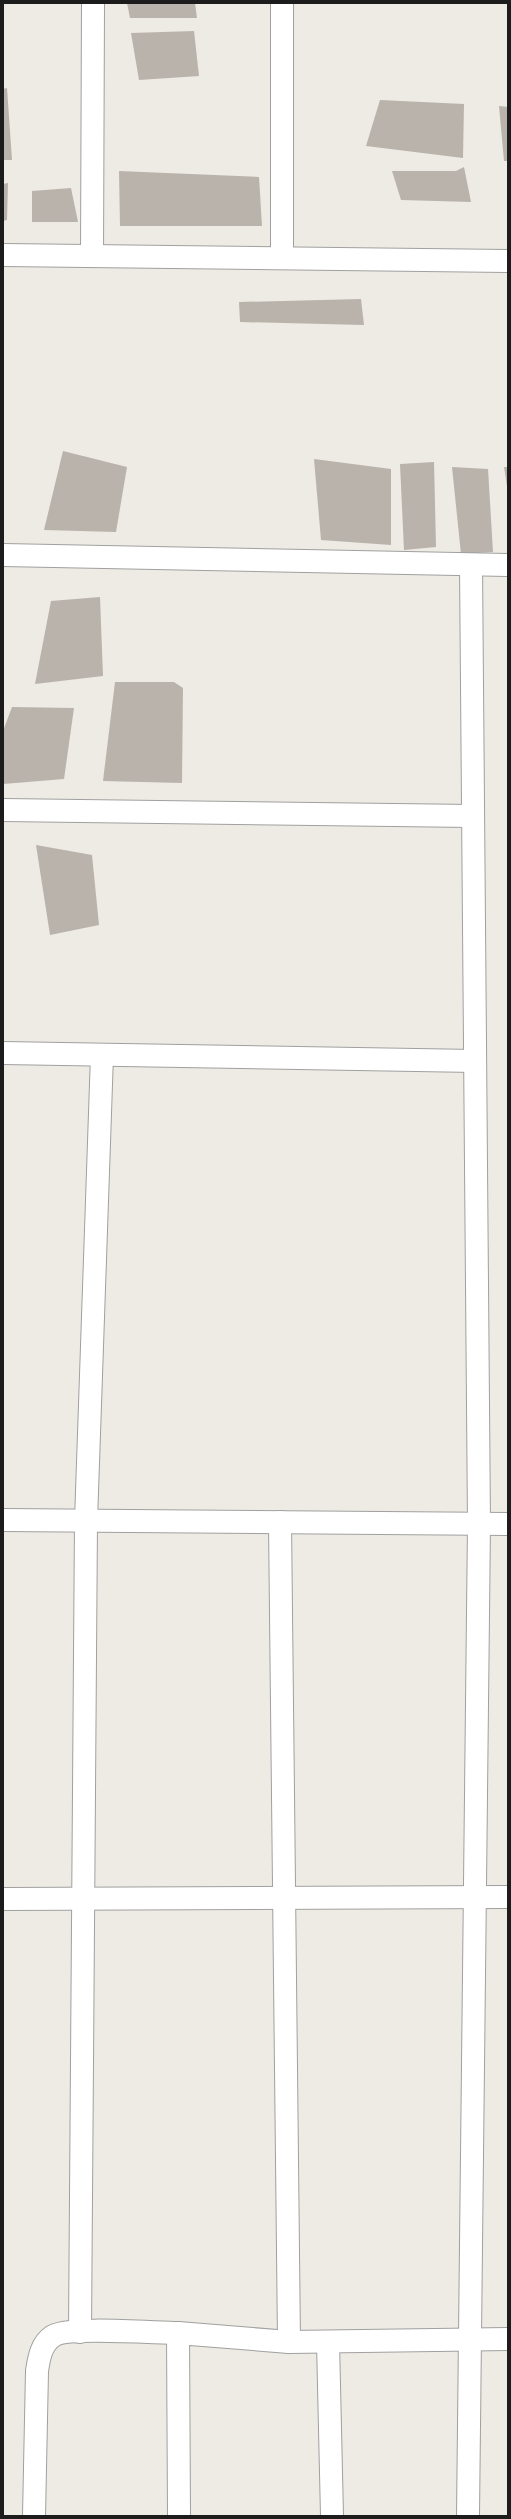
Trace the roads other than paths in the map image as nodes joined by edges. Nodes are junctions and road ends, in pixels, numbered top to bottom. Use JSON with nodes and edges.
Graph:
{"nodes":[{"id":1,"x":93,"y":3,"type":"edge"},
{"id":2,"x":282,"y":3,"type":"edge"},
{"id":3,"x":3,"y":255,"type":"edge"},
{"id":4,"x":92,"y":256,"type":"junction"},
{"id":5,"x":282,"y":258,"type":"junction"},
{"id":6,"x":508,"y":260,"type":"edge"},
{"id":7,"x":3,"y":555,"type":"edge"},
{"id":8,"x":471,"y":565,"type":"junction"},
{"id":9,"x":508,"y":565,"type":"edge"},
{"id":10,"x":3,"y":810,"type":"edge"},
{"id":11,"x":474,"y":816,"type":"junction"},
{"id":12,"x":3,"y":1054,"type":"edge"},
{"id":13,"x":102,"y":1055,"type":"junction"},
{"id":14,"x":475,"y":1061,"type":"junction"},
{"id":15,"x":3,"y":1520,"type":"edge"},
{"id":16,"x":86,"y":1521,"type":"junction"},
{"id":17,"x":280,"y":1522,"type":"junction"},
{"id":18,"x":479,"y":1524,"type":"junction"},
{"id":19,"x":508,"y":1524,"type":"edge"},
{"id":20,"x":475,"y":1897,"type":"junction"},
{"id":21,"x":508,"y":1897,"type":"edge"},
{"id":22,"x":284,"y":1898,"type":"junction"},
{"id":23,"x":3,"y":1899,"type":"edge"},
{"id":24,"x":83,"y":1899,"type":"junction"},
{"id":25,"x":80,"y":2332,"type":"junction"},
{"id":26,"x":178,"y":2333,"type":"junction"},
{"id":27,"x":508,"y":2339,"type":"edge"},
{"id":28,"x":470,"y":2340,"type":"junction"},
{"id":29,"x":289,"y":2342,"type":"junction"},
{"id":30,"x":328,"y":2342,"type":"junction"},
{"id":31,"x":34,"y":2516,"type":"edge"},
{"id":32,"x":179,"y":2516,"type":"edge"},
{"id":33,"x":332,"y":2516,"type":"edge"},
{"id":34,"x":468,"y":2516,"type":"edge"}],
"edges":[{"from":1,"to":4,"type":"street"},
{"from":2,"to":5,"type":"street"},
{"from":3,"to":4,"type":"street"},
{"from":4,"to":5,"type":"street"},
{"from":5,"to":6,"type":"street"},
{"from":7,"to":8,"type":"street"},
{"from":8,"to":9,"type":"street"},
{"from":8,"to":11,"type":"street"},
{"from":10,"to":11,"type":"street"},
{"from":11,"to":14,"type":"street"},
{"from":12,"to":13,"type":"street"},
{"from":13,"to":14,"type":"street"},
{"from":13,"to":16,"type":"street"},
{"from":14,"to":18,"type":"street"},
{"from":15,"to":16,"type":"street"},
{"from":16,"to":17,"type":"street"},
{"from":16,"to":24,"type":"street"},
{"from":17,"to":18,"type":"street"},
{"from":17,"to":22,"type":"street"},
{"from":18,"to":19,"type":"street"},
{"from":18,"to":20,"type":"street"},
{"from":20,"to":21,"type":"street"},
{"from":20,"to":22,"type":"street"},
{"from":20,"to":28,"type":"street"},
{"from":22,"to":24,"type":"street"},
{"from":22,"to":29,"type":"street"},
{"from":23,"to":24,"type":"street"},
{"from":24,"to":25,"type":"street"},
{"from":25,"to":26,"type":"street"},
{"from":25,"to":31,"type":"street"},
{"from":26,"to":29,"type":"street"},
{"from":26,"to":32,"type":"street"},
{"from":27,"to":28,"type":"street"},
{"from":28,"to":30,"type":"street"},
{"from":28,"to":34,"type":"street"},
{"from":29,"to":30,"type":"street"},
{"from":30,"to":33,"type":"street"}]}
